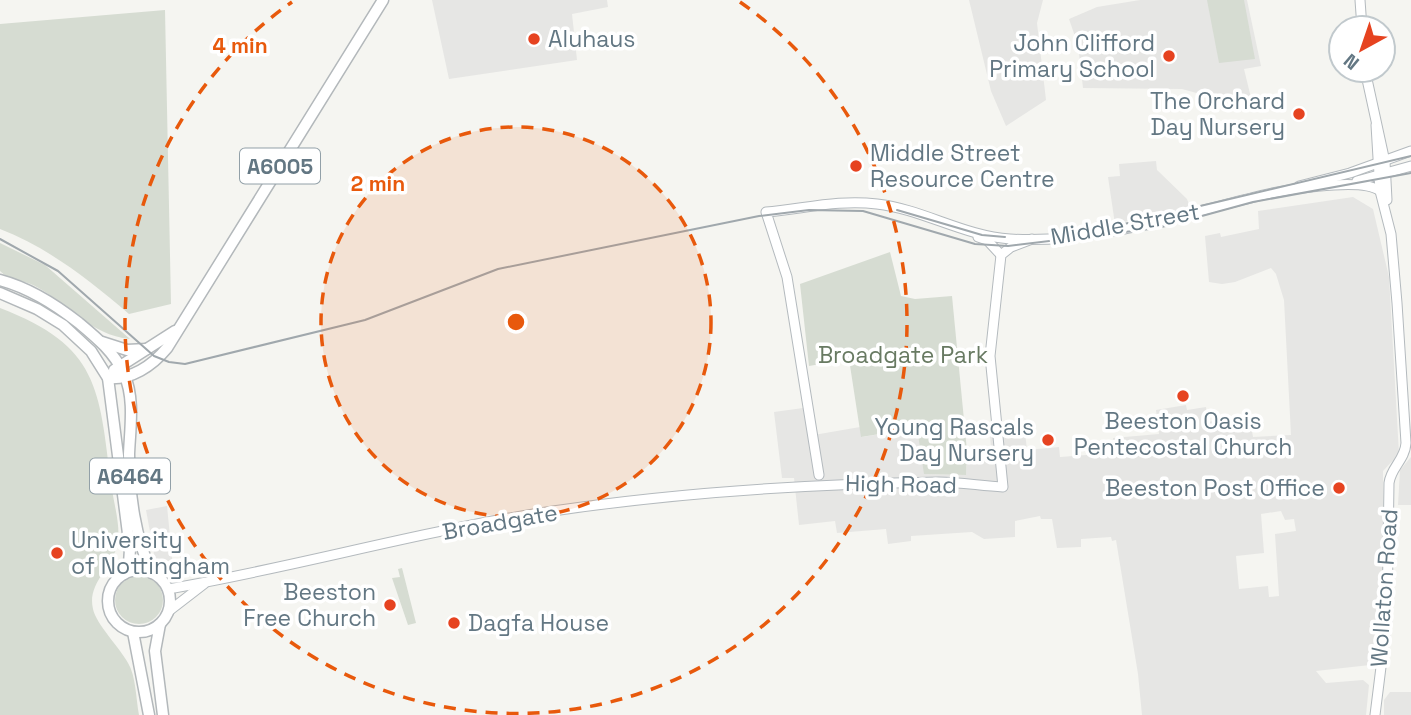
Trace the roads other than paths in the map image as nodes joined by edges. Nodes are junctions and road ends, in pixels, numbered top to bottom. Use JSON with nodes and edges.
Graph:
{"nodes":[{"id":1,"x":383,"y":0,"type":"edge"},
{"id":2,"x":1368,"y":84,"type":"edge"},
{"id":3,"x":1411,"y":151,"type":"edge"},
{"id":4,"x":1411,"y":166,"type":"edge"},
{"id":5,"x":1381,"y":167,"type":"junction"},
{"id":6,"x":1352,"y":183,"type":"junction"},
{"id":7,"x":1294,"y":188,"type":"junction"},
{"id":8,"x":1380,"y":191,"type":"junction"},
{"id":9,"x":1387,"y":215,"type":"junction"},
{"id":10,"x":954,"y":225,"type":"junction"},
{"id":11,"x":1032,"y":239,"type":"junction"},
{"id":12,"x":998,"y":252,"type":"junction"},
{"id":13,"x":0,"y":280,"type":"edge"},
{"id":14,"x":0,"y":293,"type":"edge"},
{"id":15,"x":175,"y":331,"type":"junction"},
{"id":16,"x":102,"y":342,"type":"junction"},
{"id":17,"x":148,"y":349,"type":"junction"},
{"id":18,"x":123,"y":371,"type":"junction"},
{"id":19,"x":108,"y":378,"type":"junction"},
{"id":20,"x":819,"y":475,"type":"junction"},
{"id":21,"x":834,"y":483,"type":"junction"},
{"id":22,"x":799,"y":485,"type":"junction"},
{"id":23,"x":152,"y":573,"type":"junction"},
{"id":24,"x":124,"y":574,"type":"junction"},
{"id":25,"x":205,"y":583,"type":"junction"},
{"id":26,"x":168,"y":589,"type":"junction"},
{"id":27,"x":169,"y":611,"type":"junction"},
{"id":28,"x":160,"y":624,"type":"junction"},
{"id":29,"x":133,"y":632,"type":"junction"},
{"id":30,"x":149,"y":715,"type":"edge"},
{"id":31,"x":163,"y":715,"type":"edge"},
{"id":32,"x":1375,"y":715,"type":"edge"}],
"edges":[{"from":1,"to":15,"type":"main road","number":"A6005"},
{"from":2,"to":5,"type":"main road"},
{"from":3,"to":5,"type":"main road","name":"Middle Street"},
{"from":4,"to":5,"type":"main road","name":"Middle Street"},
{"from":5,"to":6,"type":"main road","name":"Middle Street"},
{"from":5,"to":7,"type":"main road","name":"Middle Street"},
{"from":5,"to":8,"type":"main road"},
{"from":5,"to":9,"type":"main road"},
{"from":6,"to":7,"type":"main road","name":"Middle Street"},
{"from":6,"to":8,"type":"main road","name":"Middle Street"},
{"from":7,"to":11,"type":"main road","name":"Middle Street"},
{"from":8,"to":9,"type":"main road"},
{"from":9,"to":32,"type":"main road","name":"Wollaton Road"},
{"from":10,"to":11,"type":"main road","name":"Middle Street"},
{"from":10,"to":12,"type":"main road","name":"Middle Street"},
{"from":10,"to":20,"type":"main road","name":"Middle Street"},
{"from":11,"to":12,"type":"main road"},
{"from":12,"to":21,"type":"main road","name":"High Road"},
{"from":13,"to":16,"type":"main road"},
{"from":14,"to":19,"type":"main road"},
{"from":15,"to":17,"type":"main road","number":"A6005"},
{"from":15,"to":18,"type":"main road","number":"A6005"},
{"from":16,"to":17,"type":"main road"},
{"from":16,"to":18,"type":"main road"},
{"from":17,"to":18,"type":"main road","number":"A6005"},
{"from":18,"to":19,"type":"main road","number":"A6005"},
{"from":18,"to":23,"type":"main road","number":"A6464"},
{"from":19,"to":24,"type":"main road","number":"A6464"},
{"from":20,"to":21,"type":"main road"},
{"from":20,"to":22,"type":"main road"},
{"from":21,"to":22,"type":"main road","name":"High Road"},
{"from":22,"to":25,"type":"main road","name":"Broadgate"},
{"from":23,"to":24,"type":"main road"},
{"from":23,"to":26,"type":"main road"},
{"from":24,"to":29,"type":"main road"},
{"from":25,"to":26,"type":"main road","name":"Broadgate"},
{"from":25,"to":27,"type":"main road"},
{"from":26,"to":27,"type":"main road"},
{"from":27,"to":28,"type":"main road"},
{"from":28,"to":29,"type":"main road"},
{"from":28,"to":31,"type":"main road"},
{"from":29,"to":30,"type":"main road"}]}
